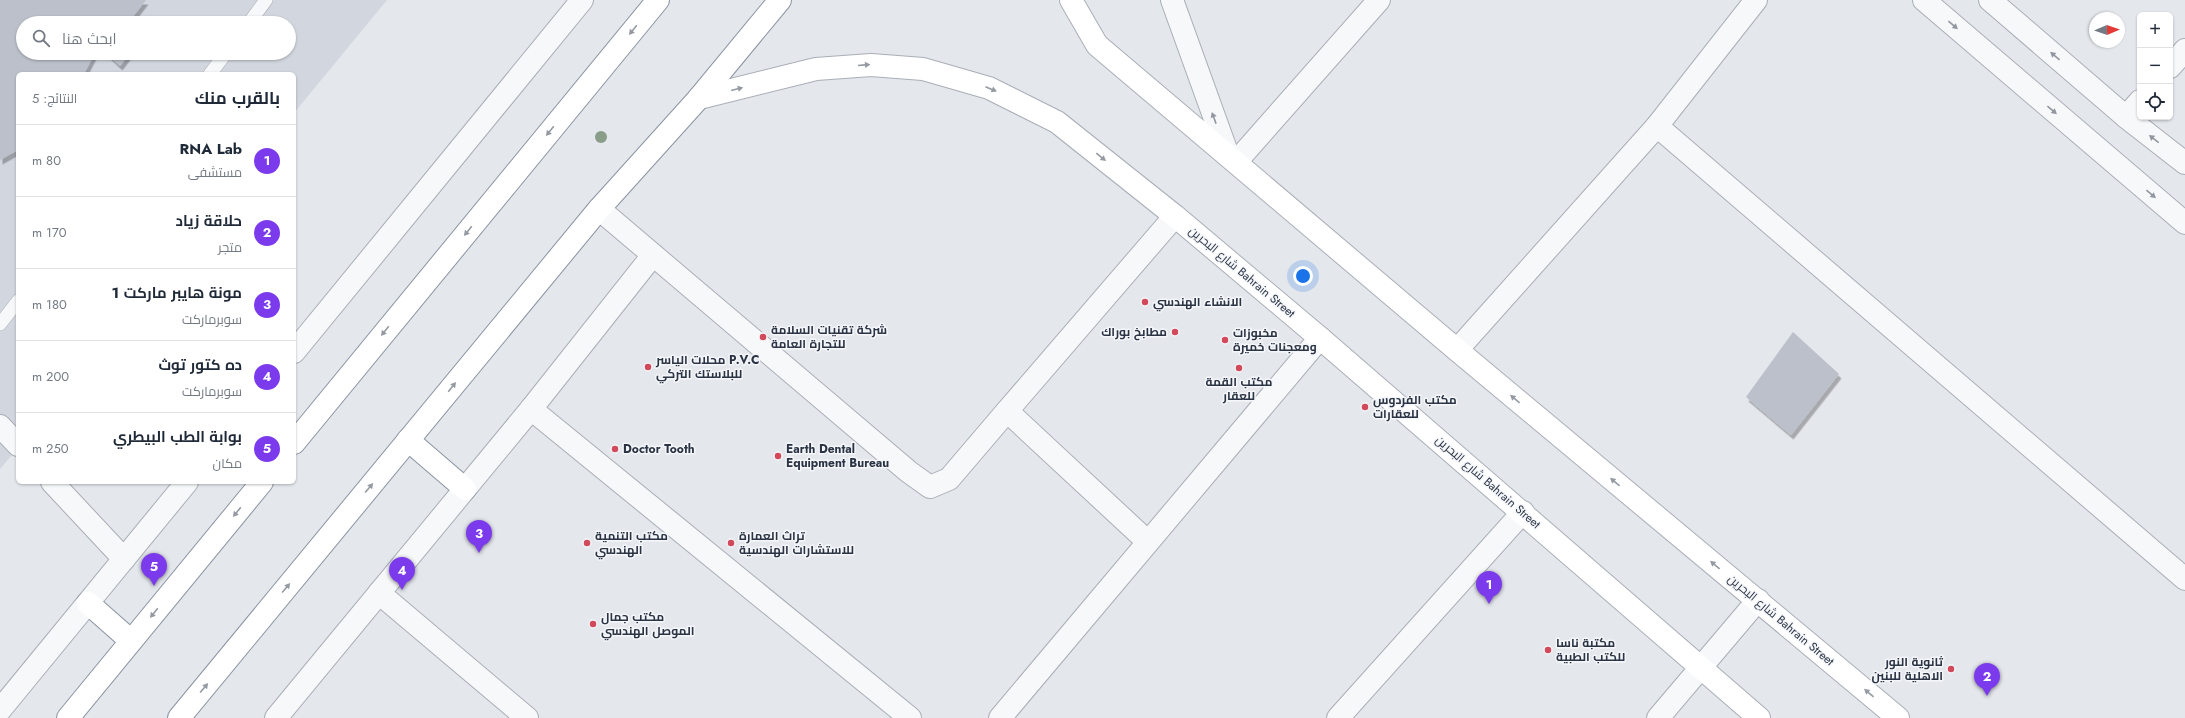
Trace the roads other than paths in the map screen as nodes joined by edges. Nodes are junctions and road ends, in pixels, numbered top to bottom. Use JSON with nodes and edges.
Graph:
{"nodes":[{"id":1,"x":266,"y":0,"type":"edge"},
{"id":2,"x":582,"y":0,"type":"edge"},
{"id":3,"x":658,"y":0,"type":"edge"},
{"id":4,"x":780,"y":0,"type":"edge"},
{"id":5,"x":1071,"y":0,"type":"edge"},
{"id":6,"x":1172,"y":0,"type":"edge"},
{"id":7,"x":1379,"y":0,"type":"edge"},
{"id":8,"x":1756,"y":0,"type":"edge"},
{"id":9,"x":1924,"y":0,"type":"edge"},
{"id":10,"x":1990,"y":0,"type":"edge"},
{"id":11,"x":253,"y":16,"type":"edge"},
{"id":12,"x":2185,"y":50,"type":"edge"},
{"id":13,"x":221,"y":60,"type":"edge"},
{"id":14,"x":2173,"y":64,"type":"edge"},
{"id":15,"x":212,"y":72,"type":"edge"},
{"id":16,"x":699,"y":98,"type":"junction"},
{"id":17,"x":2133,"y":109,"type":"edge"},
{"id":18,"x":1657,"y":126,"type":"junction"},
{"id":19,"x":1232,"y":158,"type":"junction"},
{"id":20,"x":2185,"y":163,"type":"edge"},
{"id":21,"x":599,"y":209,"type":"junction"},
{"id":22,"x":1175,"y":216,"type":"junction"},
{"id":23,"x":2185,"y":223,"type":"edge"},
{"id":24,"x":653,"y":255,"type":"junction"},
{"id":25,"x":16,"y":304,"type":"edge"},
{"id":26,"x":0,"y":324,"type":"edge"},
{"id":27,"x":1320,"y":338,"type":"junction"},
{"id":28,"x":296,"y":350,"type":"edge"},
{"id":29,"x":1457,"y":350,"type":"junction"},
{"id":30,"x":531,"y":409,"type":"junction"},
{"id":31,"x":1007,"y":411,"type":"junction"},
{"id":32,"x":0,"y":426,"type":"edge"},
{"id":33,"x":408,"y":440,"type":"junction"},
{"id":34,"x":296,"y":441,"type":"edge"},
{"id":35,"x":16,"y":443,"type":"edge"},
{"id":36,"x":54,"y":484,"type":"edge"},
{"id":37,"x":185,"y":484,"type":"edge"},
{"id":38,"x":260,"y":484,"type":"edge"},
{"id":39,"x":465,"y":489,"type":"junction"},
{"id":40,"x":1522,"y":512,"type":"junction"},
{"id":41,"x":1148,"y":542,"type":"junction"},
{"id":42,"x":124,"y":559,"type":"junction"},
{"id":43,"x":2185,"y":580,"type":"edge"},
{"id":44,"x":379,"y":593,"type":"junction"},
{"id":45,"x":1758,"y":600,"type":"junction"},
{"id":46,"x":88,"y":603,"type":"junction"},
{"id":47,"x":131,"y":641,"type":"junction"},
{"id":48,"x":1700,"y":667,"type":"junction"},
{"id":49,"x":0,"y":710,"type":"edge"},
{"id":50,"x":68,"y":718,"type":"edge"},
{"id":51,"x":179,"y":718,"type":"edge"},
{"id":52,"x":276,"y":718,"type":"edge"},
{"id":53,"x":527,"y":718,"type":"edge"},
{"id":54,"x":910,"y":718,"type":"edge"},
{"id":55,"x":1000,"y":718,"type":"edge"},
{"id":56,"x":1338,"y":718,"type":"edge"},
{"id":57,"x":1658,"y":718,"type":"edge"},
{"id":58,"x":1759,"y":718,"type":"edge"},
{"id":59,"x":1898,"y":718,"type":"edge"}],
"edges":[{"from":1,"to":11,"type":"lane"},
{"from":2,"to":28,"type":"street"},
{"from":3,"to":34,"type":"main road","one_way":true},
{"from":4,"to":16,"type":"main road"},
{"from":5,"to":19,"type":"main road","name":"شارع البحرين Bahrain Street"},
{"from":19,"to":6,"type":"street","one_way":true},
{"from":7,"to":19,"type":"street"},
{"from":8,"to":18,"type":"street"},
{"from":9,"to":23,"type":"street","one_way":true},
{"from":17,"to":10,"type":"street","one_way":true},
{"from":12,"to":14,"type":"street"},
{"from":13,"to":15,"type":"lane"},
{"from":16,"to":21,"type":"main road"},
{"from":16,"to":22,"type":"main road","name":"شارع البحرين Bahrain Street","one_way":true},
{"from":20,"to":17,"type":"street","one_way":true},
{"from":18,"to":29,"type":"street"},
{"from":18,"to":43,"type":"street"},
{"from":19,"to":29,"type":"main road","name":"شارع البحرين Bahrain Street"},
{"from":21,"to":24,"type":"street"},
{"from":33,"to":21,"type":"main road","one_way":true},
{"from":22,"to":27,"type":"main road","name":"شارع البحرين Bahrain Street"},
{"from":22,"to":31,"type":"street"},
{"from":24,"to":30,"type":"street"},
{"from":24,"to":31,"type":"street"},
{"from":25,"to":26,"type":"lane"},
{"from":27,"to":40,"type":"main road","name":"شارع البحرين Bahrain Street"},
{"from":27,"to":41,"type":"street"},
{"from":45,"to":29,"type":"main road","name":"شارع البحرين Bahrain Street","one_way":true},
{"from":30,"to":39,"type":"street"},
{"from":30,"to":54,"type":"street"},
{"from":31,"to":41,"type":"street"},
{"from":32,"to":35,"type":"street"},
{"from":33,"to":39,"type":"main road"},
{"from":51,"to":33,"type":"main road","one_way":true},
{"from":36,"to":42,"type":"street"},
{"from":37,"to":42,"type":"street"},
{"from":38,"to":47,"type":"main road","one_way":true},
{"from":39,"to":44,"type":"street"},
{"from":40,"to":48,"type":"main road","name":"شارع البحرين Bahrain Street"},
{"from":40,"to":56,"type":"street"},
{"from":41,"to":55,"type":"street"},
{"from":42,"to":46,"type":"street"},
{"from":44,"to":52,"type":"street"},
{"from":44,"to":53,"type":"street"},
{"from":45,"to":48,"type":"street"},
{"from":59,"to":45,"type":"main road","name":"شارع البحرين Bahrain Street","one_way":true},
{"from":46,"to":47,"type":"main road"},
{"from":46,"to":49,"type":"street"},
{"from":47,"to":50,"type":"main road"},
{"from":48,"to":57,"type":"street"},
{"from":48,"to":58,"type":"main road","name":"شارع البحرين Bahrain Street"}]}
